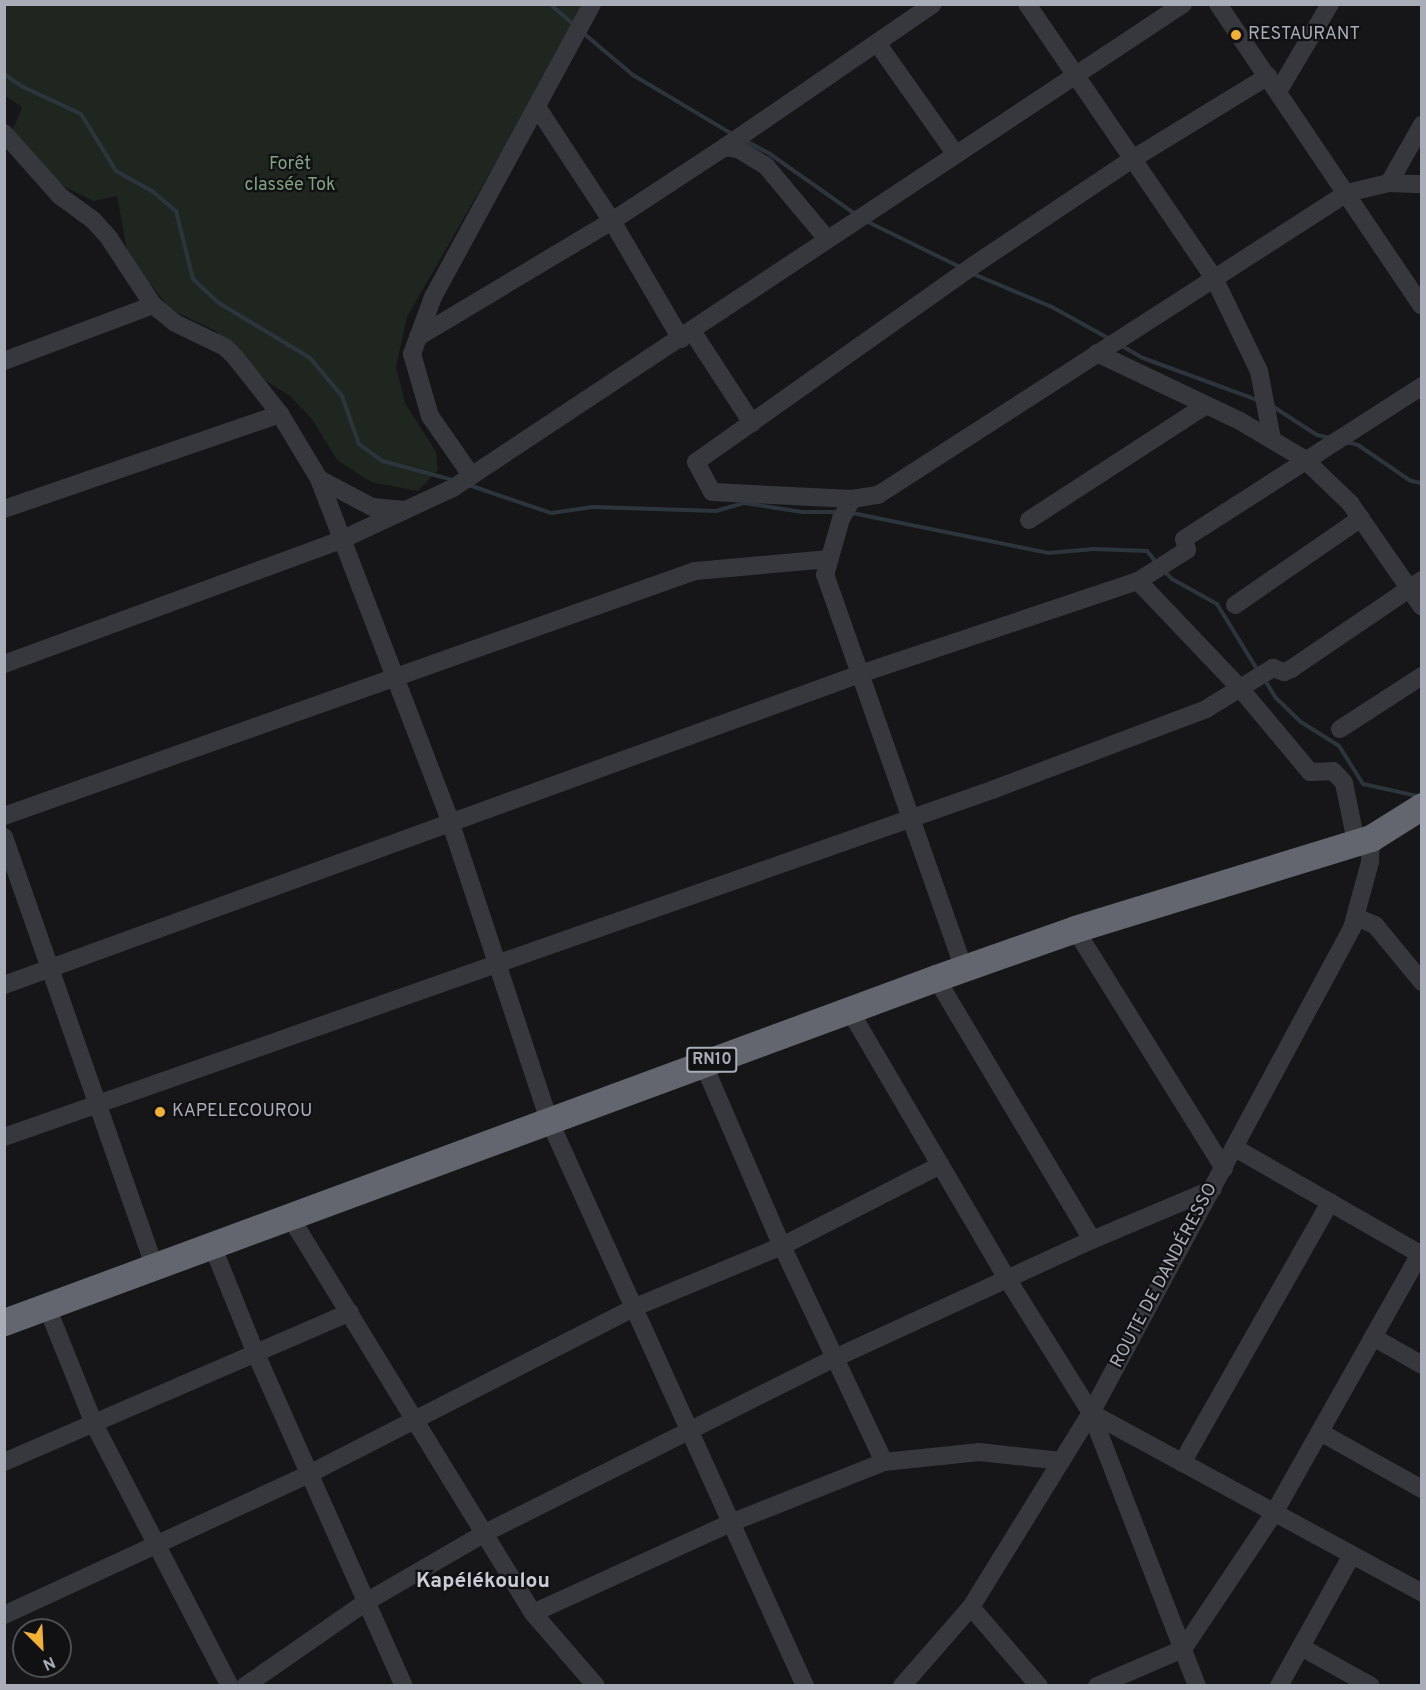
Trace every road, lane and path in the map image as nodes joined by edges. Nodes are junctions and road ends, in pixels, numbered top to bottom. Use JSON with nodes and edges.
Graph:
{"nodes":[{"id":1,"x":592,"y":4,"type":"edge"},
{"id":2,"x":933,"y":4,"type":"edge"},
{"id":3,"x":1028,"y":4,"type":"edge"},
{"id":4,"x":1183,"y":4,"type":"edge"},
{"id":5,"x":1218,"y":4,"type":"edge"},
{"id":6,"x":1330,"y":4,"type":"edge"},
{"id":7,"x":877,"y":43,"type":"junction"},
{"id":8,"x":1074,"y":74,"type":"junction"},
{"id":9,"x":1274,"y":83,"type":"junction"},
{"id":10,"x":537,"y":107,"type":"junction"},
{"id":11,"x":1422,"y":125,"type":"edge"},
{"id":12,"x":4,"y":133,"type":"edge"},
{"id":13,"x":725,"y":147,"type":"junction"},
{"id":14,"x":955,"y":153,"type":"junction"},
{"id":15,"x":1131,"y":160,"type":"junction"},
{"id":16,"x":1389,"y":183,"type":"junction"},
{"id":17,"x":1422,"y":184,"type":"edge"},
{"id":18,"x":1347,"y":193,"type":"junction"},
{"id":19,"x":612,"y":221,"type":"junction"},
{"id":20,"x":827,"y":239,"type":"junction"},
{"id":21,"x":1214,"y":278,"type":"junction"},
{"id":22,"x":153,"y":305,"type":"junction"},
{"id":23,"x":1422,"y":306,"type":"edge"},
{"id":24,"x":687,"y":335,"type":"junction"},
{"id":25,"x":418,"y":337,"type":"junction"},
{"id":26,"x":1097,"y":353,"type":"junction"},
{"id":27,"x":4,"y":361,"type":"edge"},
{"id":28,"x":1422,"y":386,"type":"edge"},
{"id":29,"x":1206,"y":405,"type":"junction"},
{"id":30,"x":280,"y":414,"type":"junction"},
{"id":31,"x":752,"y":423,"type":"junction"},
{"id":32,"x":1272,"y":439,"type":"junction"},
{"id":33,"x":1304,"y":459,"type":"junction"},
{"id":34,"x":470,"y":476,"type":"junction"},
{"id":35,"x":319,"y":479,"type":"junction"},
{"id":36,"x":847,"y":507,"type":"junction"},
{"id":37,"x":4,"y":509,"type":"edge"},
{"id":38,"x":407,"y":510,"type":"junction"},
{"id":39,"x":1361,"y":518,"type":"junction"},
{"id":40,"x":1029,"y":520,"type":"dead end"},
{"id":41,"x":343,"y":539,"type":"junction"},
{"id":42,"x":829,"y":559,"type":"junction"},
{"id":43,"x":1154,"y":572,"type":"junction"},
{"id":44,"x":1415,"y":584,"type":"edge"},
{"id":45,"x":1235,"y":605,"type":"dead end"},
{"id":46,"x":1422,"y":607,"type":"edge"},
{"id":47,"x":4,"y":664,"type":"edge"},
{"id":48,"x":860,"y":674,"type":"junction"},
{"id":49,"x":1422,"y":676,"type":"edge"},
{"id":50,"x":397,"y":678,"type":"junction"},
{"id":51,"x":1246,"y":683,"type":"junction"},
{"id":52,"x":1341,"y":729,"type":"dead end"},
{"id":53,"x":1422,"y":806,"type":"edge"},
{"id":54,"x":4,"y":816,"type":"edge"},
{"id":55,"x":911,"y":818,"type":"junction"},
{"id":56,"x":450,"y":821,"type":"junction"},
{"id":57,"x":4,"y":837,"type":"edge"},
{"id":58,"x":1363,"y":840,"type":"junction"},
{"id":59,"x":1356,"y":917,"type":"junction"},
{"id":60,"x":1075,"y":929,"type":"junction"},
{"id":61,"x":496,"y":962,"type":"junction"},
{"id":62,"x":50,"y":968,"type":"junction"},
{"id":63,"x":964,"y":969,"type":"junction"},
{"id":64,"x":936,"y":978,"type":"junction"},
{"id":65,"x":1422,"y":982,"type":"edge"},
{"id":66,"x":4,"y":985,"type":"edge"},
{"id":67,"x":850,"y":1011,"type":"junction"},
{"id":68,"x":704,"y":1064,"type":"junction"},
{"id":69,"x":96,"y":1104,"type":"junction"},
{"id":70,"x":549,"y":1120,"type":"junction"},
{"id":71,"x":4,"y":1137,"type":"edge"},
{"id":72,"x":1235,"y":1148,"type":"junction"},
{"id":73,"x":939,"y":1165,"type":"junction"},
{"id":74,"x":1224,"y":1168,"type":"junction"},
{"id":75,"x":1213,"y":1189,"type":"junction"},
{"id":76,"x":1330,"y":1202,"type":"junction"},
{"id":77,"x":289,"y":1215,"type":"junction"},
{"id":78,"x":1092,"y":1239,"type":"junction"},
{"id":79,"x":212,"y":1245,"type":"junction"},
{"id":80,"x":782,"y":1246,"type":"junction"},
{"id":81,"x":1421,"y":1254,"type":"edge"},
{"id":82,"x":154,"y":1266,"type":"junction"},
{"id":83,"x":1008,"y":1280,"type":"junction"},
{"id":84,"x":46,"y":1307,"type":"junction"},
{"id":85,"x":633,"y":1308,"type":"junction"},
{"id":86,"x":350,"y":1312,"type":"junction"},
{"id":87,"x":4,"y":1322,"type":"edge"},
{"id":88,"x":1373,"y":1337,"type":"junction"},
{"id":89,"x":256,"y":1354,"type":"junction"},
{"id":90,"x":835,"y":1358,"type":"junction"},
{"id":91,"x":1422,"y":1365,"type":"edge"},
{"id":92,"x":1091,"y":1413,"type":"junction"},
{"id":93,"x":416,"y":1417,"type":"junction"},
{"id":94,"x":94,"y":1424,"type":"junction"},
{"id":95,"x":689,"y":1430,"type":"junction"},
{"id":96,"x":1320,"y":1432,"type":"junction"},
{"id":97,"x":1062,"y":1461,"type":"junction"},
{"id":98,"x":4,"y":1462,"type":"edge"},
{"id":99,"x":884,"y":1462,"type":"junction"},
{"id":100,"x":1182,"y":1462,"type":"junction"},
{"id":101,"x":309,"y":1474,"type":"junction"},
{"id":102,"x":1422,"y":1489,"type":"edge"},
{"id":103,"x":1274,"y":1513,"type":"junction"},
{"id":104,"x":733,"y":1522,"type":"junction"},
{"id":105,"x":485,"y":1533,"type":"junction"},
{"id":106,"x":155,"y":1542,"type":"junction"},
{"id":107,"x":1352,"y":1555,"type":"junction"},
{"id":108,"x":1422,"y":1593,"type":"edge"},
{"id":109,"x":366,"y":1602,"type":"junction"},
{"id":110,"x":971,"y":1606,"type":"junction"},
{"id":111,"x":533,"y":1613,"type":"junction"},
{"id":112,"x":4,"y":1615,"type":"edge"},
{"id":113,"x":1301,"y":1647,"type":"junction"},
{"id":114,"x":1184,"y":1649,"type":"junction"},
{"id":115,"x":230,"y":1686,"type":"edge"},
{"id":116,"x":245,"y":1686,"type":"edge"},
{"id":117,"x":404,"y":1686,"type":"edge"},
{"id":118,"x":596,"y":1686,"type":"edge"},
{"id":119,"x":805,"y":1686,"type":"edge"},
{"id":120,"x":902,"y":1686,"type":"edge"},
{"id":121,"x":1039,"y":1686,"type":"edge"},
{"id":122,"x":1097,"y":1686,"type":"edge"},
{"id":123,"x":1197,"y":1686,"type":"edge"},
{"id":124,"x":1279,"y":1686,"type":"edge"},
{"id":125,"x":1371,"y":1686,"type":"edge"}],
"edges":[{"from":1,"to":10,"type":"street"},
{"from":2,"to":7,"type":"street"},
{"from":3,"to":8,"type":"street"},
{"from":4,"to":8,"type":"street"},
{"from":5,"to":9,"type":"street"},
{"from":6,"to":9,"type":"street"},
{"from":7,"to":13,"type":"street"},
{"from":7,"to":14,"type":"street"},
{"from":8,"to":14,"type":"street"},
{"from":8,"to":15,"type":"street"},
{"from":9,"to":15,"type":"street"},
{"from":9,"to":18,"type":"street"},
{"from":10,"to":19,"type":"street"},
{"from":10,"to":25,"type":"street"},
{"from":11,"to":16,"type":"street"},
{"from":12,"to":22,"type":"street"},
{"from":13,"to":19,"type":"street"},
{"from":13,"to":20,"type":"street"},
{"from":14,"to":20,"type":"street"},
{"from":15,"to":21,"type":"street"},
{"from":15,"to":31,"type":"street"},
{"from":16,"to":17,"type":"street"},
{"from":16,"to":18,"type":"street"},
{"from":18,"to":21,"type":"street"},
{"from":18,"to":23,"type":"street"},
{"from":19,"to":24,"type":"street"},
{"from":19,"to":25,"type":"street"},
{"from":20,"to":24,"type":"street"},
{"from":21,"to":26,"type":"street"},
{"from":21,"to":32,"type":"street"},
{"from":22,"to":27,"type":"street"},
{"from":22,"to":30,"type":"street"},
{"from":24,"to":31,"type":"street"},
{"from":24,"to":34,"type":"street"},
{"from":25,"to":34,"type":"street"},
{"from":26,"to":29,"type":"street"},
{"from":26,"to":36,"type":"street"},
{"from":28,"to":33,"type":"street"},
{"from":29,"to":32,"type":"street"},
{"from":29,"to":40,"type":"street"},
{"from":30,"to":35,"type":"street"},
{"from":30,"to":37,"type":"street"},
{"from":31,"to":36,"type":"street"},
{"from":32,"to":33,"type":"street"},
{"from":33,"to":39,"type":"street"},
{"from":33,"to":43,"type":"street"},
{"from":34,"to":38,"type":"street"},
{"from":35,"to":38,"type":"street"},
{"from":35,"to":41,"type":"street"},
{"from":36,"to":42,"type":"street"},
{"from":38,"to":41,"type":"street"},
{"from":39,"to":44,"type":"street"},
{"from":39,"to":45,"type":"street"},
{"from":41,"to":47,"type":"street"},
{"from":41,"to":50,"type":"street"},
{"from":42,"to":48,"type":"street"},
{"from":42,"to":50,"type":"street"},
{"from":43,"to":48,"type":"street"},
{"from":43,"to":51,"type":"street"},
{"from":44,"to":46,"type":"street"},
{"from":44,"to":51,"type":"street"},
{"from":48,"to":55,"type":"street"},
{"from":48,"to":56,"type":"street"},
{"from":49,"to":52,"type":"street"},
{"from":50,"to":54,"type":"street"},
{"from":50,"to":56,"type":"street"},
{"from":51,"to":55,"type":"street"},
{"from":51,"to":58,"type":"street","name":"ROUTE DE DANDÉRESSO"},
{"from":53,"to":58,"type":"highway","number":"RN10"},
{"from":55,"to":61,"type":"street"},
{"from":55,"to":63,"type":"street"},
{"from":56,"to":61,"type":"street"},
{"from":56,"to":62,"type":"street"},
{"from":57,"to":62,"type":"street"},
{"from":58,"to":59,"type":"street","name":"ROUTE DE DANDÉRESSO"},
{"from":58,"to":60,"type":"highway","number":"RN10"},
{"from":59,"to":65,"type":"street"},
{"from":59,"to":72,"type":"street","name":"ROUTE DE DANDÉRESSO"},
{"from":60,"to":63,"type":"highway","number":"RN10"},
{"from":60,"to":74,"type":"street"},
{"from":61,"to":69,"type":"street"},
{"from":61,"to":70,"type":"street"},
{"from":62,"to":66,"type":"street"},
{"from":62,"to":69,"type":"street"},
{"from":63,"to":64,"type":"highway","number":"RN10"},
{"from":64,"to":67,"type":"highway","number":"RN10"},
{"from":64,"to":78,"type":"street"},
{"from":67,"to":68,"type":"highway","number":"RN10"},
{"from":67,"to":73,"type":"street"},
{"from":68,"to":70,"type":"highway","number":"RN10"},
{"from":68,"to":80,"type":"street"},
{"from":69,"to":71,"type":"street"},
{"from":69,"to":82,"type":"street"},
{"from":70,"to":77,"type":"highway","number":"RN10"},
{"from":70,"to":85,"type":"street"},
{"from":72,"to":74,"type":"street","name":"ROUTE DE DANDÉRESSO"},
{"from":72,"to":76,"type":"street"},
{"from":73,"to":80,"type":"street"},
{"from":73,"to":83,"type":"street"},
{"from":74,"to":75,"type":"street","name":"ROUTE DE DANDÉRESSO"},
{"from":75,"to":78,"type":"street"},
{"from":75,"to":92,"type":"street","name":"ROUTE DE DANDÉRESSO"},
{"from":76,"to":81,"type":"street"},
{"from":76,"to":100,"type":"street"},
{"from":77,"to":79,"type":"highway","number":"RN10"},
{"from":77,"to":86,"type":"street"},
{"from":78,"to":83,"type":"street"},
{"from":79,"to":82,"type":"highway","number":"RN10"},
{"from":79,"to":89,"type":"street"},
{"from":80,"to":85,"type":"street"},
{"from":80,"to":90,"type":"street"},
{"from":81,"to":88,"type":"street"},
{"from":82,"to":84,"type":"highway","number":"RN10"},
{"from":83,"to":90,"type":"street"},
{"from":83,"to":92,"type":"street"},
{"from":84,"to":87,"type":"highway","number":"RN10"},
{"from":84,"to":94,"type":"street"},
{"from":85,"to":93,"type":"street"},
{"from":85,"to":95,"type":"street"},
{"from":86,"to":89,"type":"street"},
{"from":86,"to":93,"type":"street"},
{"from":88,"to":91,"type":"street"},
{"from":88,"to":96,"type":"street"},
{"from":89,"to":94,"type":"street"},
{"from":89,"to":101,"type":"street"},
{"from":90,"to":95,"type":"street"},
{"from":90,"to":99,"type":"street"},
{"from":92,"to":97,"type":"street","name":"ROUTE DE DANDÉRESSO"},
{"from":92,"to":100,"type":"street"},
{"from":92,"to":114,"type":"street"},
{"from":93,"to":101,"type":"street"},
{"from":93,"to":105,"type":"street"},
{"from":94,"to":98,"type":"street"},
{"from":94,"to":106,"type":"street"},
{"from":95,"to":104,"type":"street"},
{"from":95,"to":105,"type":"street"},
{"from":96,"to":102,"type":"street"},
{"from":96,"to":103,"type":"street"},
{"from":97,"to":99,"type":"street"},
{"from":97,"to":110,"type":"street","name":"ROUTE DE DANDÉRESSO"},
{"from":99,"to":104,"type":"street"},
{"from":100,"to":103,"type":"street"},
{"from":101,"to":106,"type":"street"},
{"from":101,"to":109,"type":"street"},
{"from":103,"to":107,"type":"street"},
{"from":103,"to":114,"type":"street"},
{"from":104,"to":111,"type":"street"},
{"from":104,"to":119,"type":"street"},
{"from":105,"to":109,"type":"street"},
{"from":105,"to":111,"type":"street"},
{"from":106,"to":112,"type":"street"},
{"from":106,"to":115,"type":"street"},
{"from":107,"to":108,"type":"street"},
{"from":107,"to":113,"type":"street"},
{"from":109,"to":116,"type":"street"},
{"from":109,"to":117,"type":"street"},
{"from":110,"to":120,"type":"street","name":"ROUTE DE DANDÉRESSO"},
{"from":110,"to":121,"type":"street"},
{"from":111,"to":118,"type":"street"},
{"from":113,"to":124,"type":"street"},
{"from":113,"to":125,"type":"street"},
{"from":114,"to":122,"type":"street"},
{"from":114,"to":123,"type":"street"}]}
